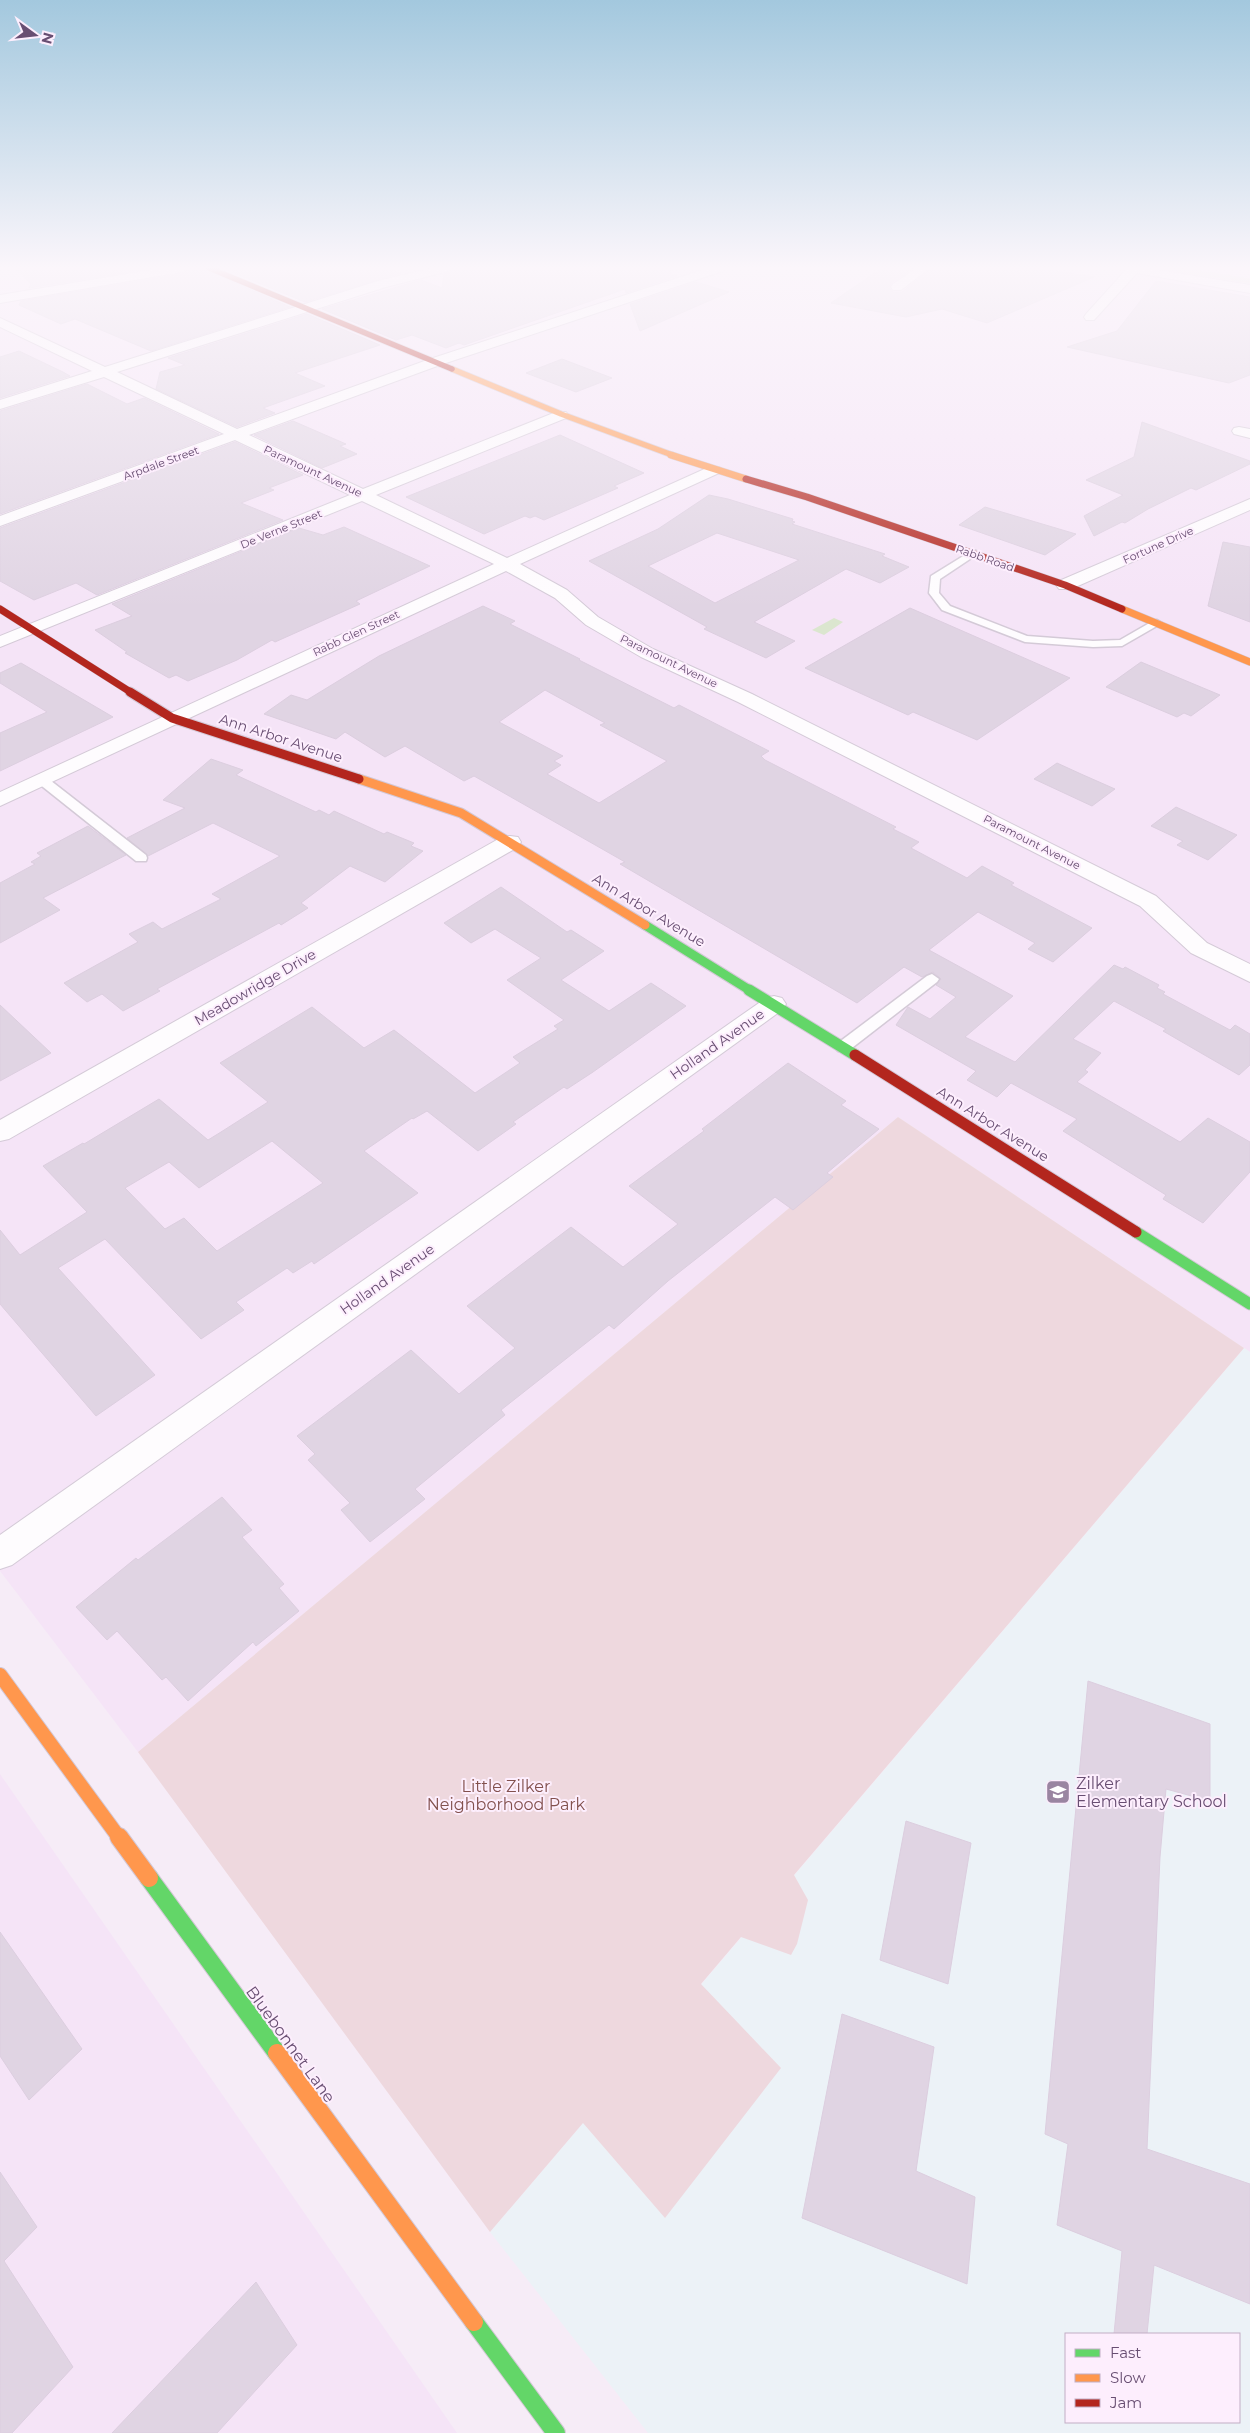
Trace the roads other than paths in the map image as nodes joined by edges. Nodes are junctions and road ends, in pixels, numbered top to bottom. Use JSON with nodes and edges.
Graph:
{"nodes":[{"id":1,"x":74,"y":382,"type":"edge"},
{"id":2,"x":124,"y":382,"type":"edge"},
{"id":3,"x":382,"y":382,"type":"edge"},
{"id":4,"x":481,"y":382,"type":"edge"},
{"id":5,"x":0,"y":405,"type":"edge"},
{"id":6,"x":561,"y":415,"type":"junction"},
{"id":7,"x":238,"y":435,"type":"junction"},
{"id":8,"x":714,"y":470,"type":"junction"},
{"id":9,"x":364,"y":495,"type":"junction"},
{"id":10,"x":1250,"y":504,"type":"edge"},
{"id":11,"x":0,"y":521,"type":"edge"},
{"id":12,"x":973,"y":553,"type":"junction"},
{"id":13,"x":507,"y":564,"type":"junction"},
{"id":14,"x":1066,"y":585,"type":"junction"},
{"id":15,"x":0,"y":609,"type":"edge"},
{"id":16,"x":1157,"y":623,"type":"junction"},
{"id":17,"x":31,"y":629,"type":"junction"},
{"id":18,"x":0,"y":642,"type":"edge"},
{"id":19,"x":1250,"y":662,"type":"edge"},
{"id":20,"x":172,"y":718,"type":"junction"},
{"id":21,"x":42,"y":780,"type":"junction"},
{"id":22,"x":0,"y":800,"type":"edge"},
{"id":23,"x":510,"y":842,"type":"junction"},
{"id":24,"x":141,"y":858,"type":"dead end"},
{"id":25,"x":1250,"y":974,"type":"edge"},
{"id":26,"x":932,"y":979,"type":"dead end"},
{"id":27,"x":774,"y":1004,"type":"junction"},
{"id":28,"x":843,"y":1046,"type":"junction"},
{"id":29,"x":0,"y":1132,"type":"edge"},
{"id":30,"x":1250,"y":1304,"type":"edge"},
{"id":31,"x":0,"y":1554,"type":"edge"},
{"id":32,"x":0,"y":1675,"type":"edge"},
{"id":33,"x":556,"y":2433,"type":"edge"}],
"edges":[{"from":1,"to":5,"type":"street"},
{"from":2,"to":7,"type":"street","name":"Paramount Avenue"},
{"from":3,"to":7,"type":"street","name":"Arpdale Street"},
{"from":4,"to":6,"type":"street","name":"Rabb Road"},
{"from":6,"to":8,"type":"street","name":"Rabb Road"},
{"from":6,"to":9,"type":"street","name":"De Verne Street"},
{"from":7,"to":9,"type":"street","name":"Paramount Avenue"},
{"from":7,"to":11,"type":"street","name":"Arpdale Street"},
{"from":8,"to":12,"type":"street","name":"Rabb Road"},
{"from":8,"to":13,"type":"street","name":"Rabb Glen Street"},
{"from":9,"to":13,"type":"street","name":"Paramount Avenue"},
{"from":9,"to":17,"type":"street","name":"De Verne Street"},
{"from":10,"to":14,"type":"street","name":"Fortune Drive"},
{"from":12,"to":14,"type":"street","name":"Rabb Road"},
{"from":12,"to":16,"type":"lane"},
{"from":13,"to":20,"type":"street","name":"Rabb Glen Street"},
{"from":13,"to":25,"type":"street","name":"Paramount Avenue"},
{"from":14,"to":16,"type":"street","name":"Rabb Road"},
{"from":15,"to":17,"type":"street","name":"Ann Arbor Avenue"},
{"from":16,"to":19,"type":"street","name":"Rabb Road"},
{"from":17,"to":18,"type":"street","name":"De Verne Street"},
{"from":17,"to":20,"type":"street","name":"Ann Arbor Avenue"},
{"from":20,"to":21,"type":"street","name":"Rabb Glen Street"},
{"from":20,"to":23,"type":"street","name":"Ann Arbor Avenue"},
{"from":21,"to":22,"type":"street","name":"Rabb Glen Street"},
{"from":21,"to":24,"type":"lane"},
{"from":23,"to":27,"type":"street","name":"Ann Arbor Avenue"},
{"from":23,"to":29,"type":"street","name":"Meadowridge Drive"},
{"from":26,"to":28,"type":"lane"},
{"from":27,"to":28,"type":"street","name":"Ann Arbor Avenue"},
{"from":27,"to":31,"type":"street","name":"Holland Avenue"},
{"from":28,"to":30,"type":"street","name":"Ann Arbor Avenue"},
{"from":32,"to":33,"type":"street","name":"Bluebonnet Lane"}]}
